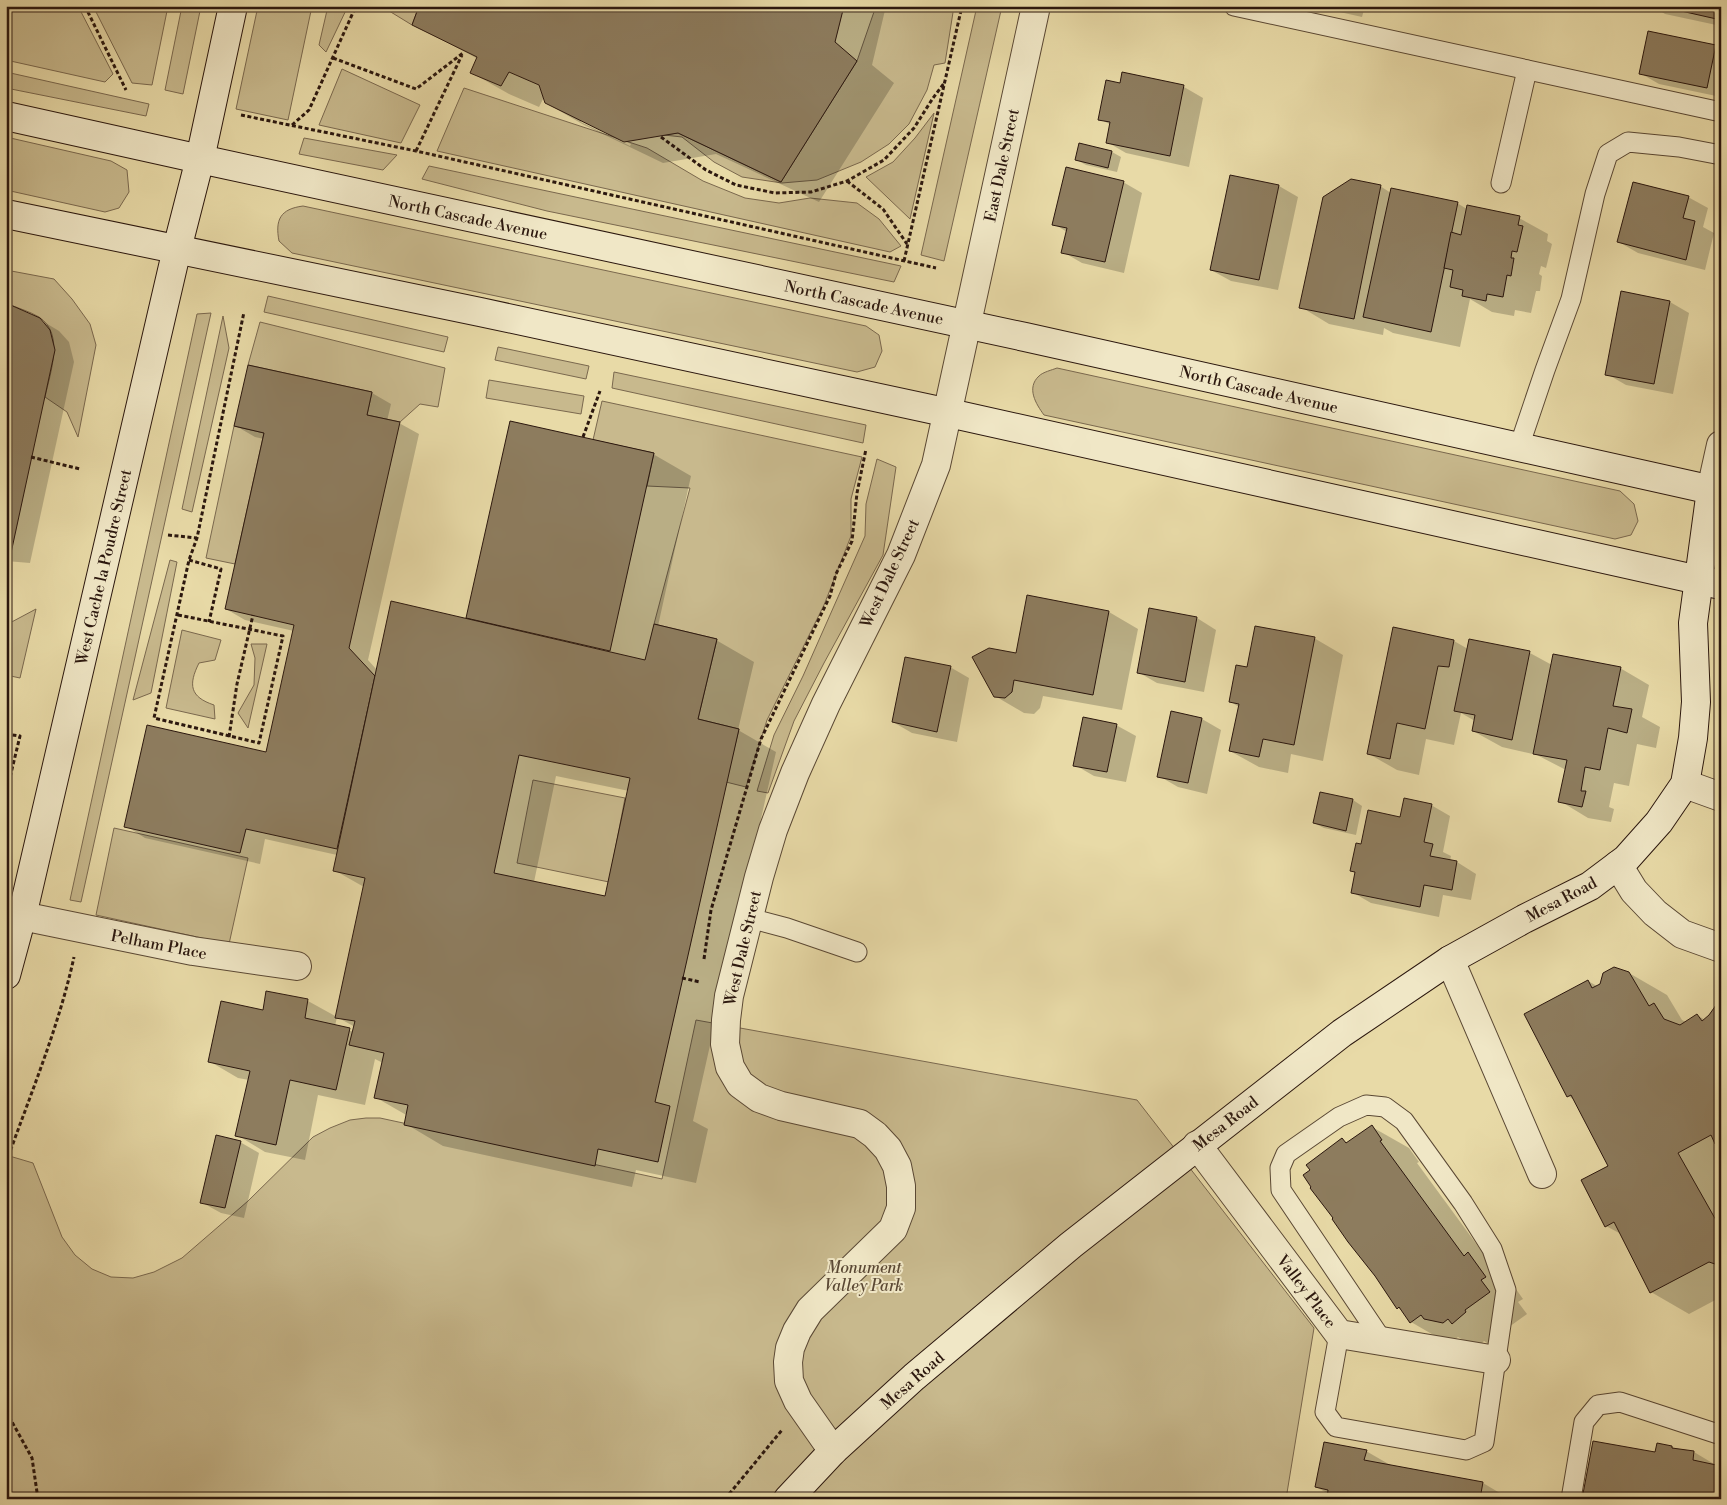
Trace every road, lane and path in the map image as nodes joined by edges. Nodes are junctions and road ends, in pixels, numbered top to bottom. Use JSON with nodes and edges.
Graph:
{"nodes":[{"id":1,"x":86,"y":6,"type":"edge"},
{"id":2,"x":233,"y":6,"type":"edge"},
{"id":3,"x":356,"y":6,"type":"edge"},
{"id":4,"x":962,"y":6,"type":"edge"},
{"id":5,"x":1036,"y":6,"type":"edge"},
{"id":6,"x":1234,"y":6,"type":"edge"},
{"id":7,"x":333,"y":58,"type":"junction"},
{"id":8,"x":1527,"y":70,"type":"junction"},
{"id":9,"x":945,"y":82,"type":"junction"},
{"id":10,"x":126,"y":90,"type":"dead end"},
{"id":11,"x":1721,"y":112,"type":"edge"},
{"id":12,"x":238,"y":114,"type":"dead end"},
{"id":13,"x":6,"y":116,"type":"edge"},
{"id":14,"x":291,"y":125,"type":"junction"},
{"id":15,"x":661,"y":137,"type":"dead end"},
{"id":16,"x":416,"y":151,"type":"junction"},
{"id":17,"x":1721,"y":156,"type":"edge"},
{"id":18,"x":200,"y":159,"type":"junction"},
{"id":19,"x":847,"y":181,"type":"junction"},
{"id":20,"x":1501,"y":183,"type":"dead end"},
{"id":21,"x":6,"y":214,"type":"edge"},
{"id":22,"x":907,"y":244,"type":"junction"},
{"id":23,"x":177,"y":249,"type":"junction"},
{"id":24,"x":904,"y":260,"type":"junction"},
{"id":25,"x":936,"y":268,"type":"dead end"},
{"id":26,"x":244,"y":312,"type":"dead end"},
{"id":27,"x":966,"y":325,"type":"junction"},
{"id":28,"x":600,"y":391,"type":"dead end"},
{"id":29,"x":948,"y":413,"type":"junction"},
{"id":30,"x":583,"y":437,"type":"dead end"},
{"id":31,"x":1721,"y":445,"type":"edge"},
{"id":32,"x":1519,"y":447,"type":"junction"},
{"id":33,"x":866,"y":448,"type":"dead end"},
{"id":34,"x":31,"y":457,"type":"dead end"},
{"id":35,"x":80,"y":469,"type":"dead end"},
{"id":36,"x":1716,"y":491,"type":"edge"},
{"id":37,"x":168,"y":535,"type":"dead end"},
{"id":38,"x":197,"y":538,"type":"junction"},
{"id":39,"x":189,"y":560,"type":"junction"},
{"id":40,"x":1709,"y":583,"type":"edge"},
{"id":41,"x":178,"y":615,"type":"junction"},
{"id":42,"x":254,"y":615,"type":"dead end"},
{"id":43,"x":209,"y":622,"type":"junction"},
{"id":44,"x":250,"y":630,"type":"junction"},
{"id":45,"x":6,"y":734,"type":"edge"},
{"id":46,"x":228,"y":737,"type":"junction"},
{"id":47,"x":1685,"y":784,"type":"junction"},
{"id":48,"x":6,"y":794,"type":"edge"},
{"id":49,"x":1721,"y":797,"type":"edge"},
{"id":50,"x":1618,"y":865,"type":"junction"},
{"id":51,"x":22,"y":916,"type":"junction"},
{"id":52,"x":749,"y":918,"type":"junction"},
{"id":53,"x":80,"y":928,"type":"junction"},
{"id":54,"x":1721,"y":948,"type":"edge"},
{"id":55,"x":857,"y":952,"type":"dead end"},
{"id":56,"x":1450,"y":960,"type":"junction"},
{"id":57,"x":703,"y":962,"type":"dead end"},
{"id":58,"x":296,"y":966,"type":"dead end"},
{"id":59,"x":6,"y":975,"type":"edge"},
{"id":60,"x":682,"y":978,"type":"dead end"},
{"id":61,"x":699,"y":990,"type":"dead end"},
{"id":62,"x":1197,"y":1145,"type":"junction"},
{"id":63,"x":6,"y":1170,"type":"edge"},
{"id":64,"x":1542,"y":1174,"type":"dead end"},
{"id":65,"x":1339,"y":1334,"type":"junction"},
{"id":66,"x":1382,"y":1340,"type":"junction"},
{"id":67,"x":1496,"y":1360,"type":"junction"},
{"id":68,"x":6,"y":1411,"type":"edge"},
{"id":69,"x":782,"y":1428,"type":"dead end"},
{"id":70,"x":1721,"y":1435,"type":"edge"},
{"id":71,"x":833,"y":1451,"type":"junction"},
{"id":72,"x":38,"y":1499,"type":"edge"},
{"id":73,"x":725,"y":1499,"type":"edge"},
{"id":74,"x":788,"y":1499,"type":"edge"},
{"id":75,"x":1571,"y":1499,"type":"edge"}],
"edges":[{"from":1,"to":10,"type":"path"},
{"from":2,"to":18,"type":"street","name":"West Cache la Poudre Street"},
{"from":3,"to":7,"type":"path"},
{"from":4,"to":9,"type":"path"},
{"from":5,"to":27,"type":"street","name":"East Dale Street"},
{"from":6,"to":8,"type":"lane"},
{"from":7,"to":14,"type":"path"},
{"from":7,"to":16,"type":"path"},
{"from":8,"to":11,"type":"lane"},
{"from":8,"to":20,"type":"lane"},
{"from":9,"to":19,"type":"path"},
{"from":9,"to":22,"type":"path"},
{"from":12,"to":14,"type":"path"},
{"from":13,"to":18,"type":"street","name":"North Cascade Avenue"},
{"from":14,"to":16,"type":"path"},
{"from":15,"to":19,"type":"path"},
{"from":16,"to":24,"type":"path"},
{"from":17,"to":32,"type":"lane"},
{"from":18,"to":23,"type":"street","name":"West Cache la Poudre Street"},
{"from":18,"to":27,"type":"street","name":"North Cascade Avenue"},
{"from":19,"to":22,"type":"path"},
{"from":21,"to":23,"type":"street"},
{"from":22,"to":24,"type":"path"},
{"from":23,"to":29,"type":"street"},
{"from":23,"to":51,"type":"street","name":"West Cache la Poudre Street"},
{"from":24,"to":25,"type":"path"},
{"from":26,"to":38,"type":"path"},
{"from":27,"to":29,"type":"street","name":"West Dale Street"},
{"from":27,"to":32,"type":"street","name":"North Cascade Avenue"},
{"from":28,"to":30,"type":"path"},
{"from":29,"to":40,"type":"street"},
{"from":29,"to":52,"type":"street","name":"West Dale Street"},
{"from":31,"to":36,"type":"street"},
{"from":32,"to":36,"type":"street","name":"North Cascade Avenue"},
{"from":33,"to":57,"type":"path"},
{"from":34,"to":35,"type":"path"},
{"from":36,"to":40,"type":"street"},
{"from":37,"to":38,"type":"path"},
{"from":38,"to":39,"type":"path"},
{"from":39,"to":41,"type":"path"},
{"from":39,"to":43,"type":"path"},
{"from":40,"to":47,"type":"street"},
{"from":41,"to":43,"type":"path"},
{"from":41,"to":46,"type":"path"},
{"from":42,"to":44,"type":"path"},
{"from":43,"to":44,"type":"path"},
{"from":44,"to":46,"type":"path"},
{"from":44,"to":46,"type":"path"},
{"from":45,"to":48,"type":"path"},
{"from":47,"to":49,"type":"street"},
{"from":47,"to":50,"type":"street","name":"Mesa Road"},
{"from":50,"to":54,"type":"street"},
{"from":50,"to":56,"type":"street","name":"Mesa Road"},
{"from":51,"to":53,"type":"street","name":"Pelham Place"},
{"from":51,"to":59,"type":"street","name":"West Cache la Poudre Street"},
{"from":52,"to":55,"type":"lane"},
{"from":52,"to":71,"type":"street","name":"West Dale Street"},
{"from":53,"to":58,"type":"street","name":"Pelham Place"},
{"from":53,"to":63,"type":"path"},
{"from":56,"to":62,"type":"street","name":"Mesa Road"},
{"from":56,"to":64,"type":"street"},
{"from":60,"to":61,"type":"path"},
{"from":62,"to":65,"type":"street","name":"Valley Place"},
{"from":62,"to":71,"type":"street","name":"Mesa Road"},
{"from":65,"to":66,"type":"street","name":"Valley Place"},
{"from":65,"to":67,"type":"lane"},
{"from":66,"to":67,"type":"street","name":"Valley Place"},
{"from":66,"to":67,"type":"lane"},
{"from":68,"to":72,"type":"path"},
{"from":69,"to":73,"type":"path"},
{"from":70,"to":75,"type":"lane"},
{"from":71,"to":74,"type":"street","name":"Mesa Road"}]}
